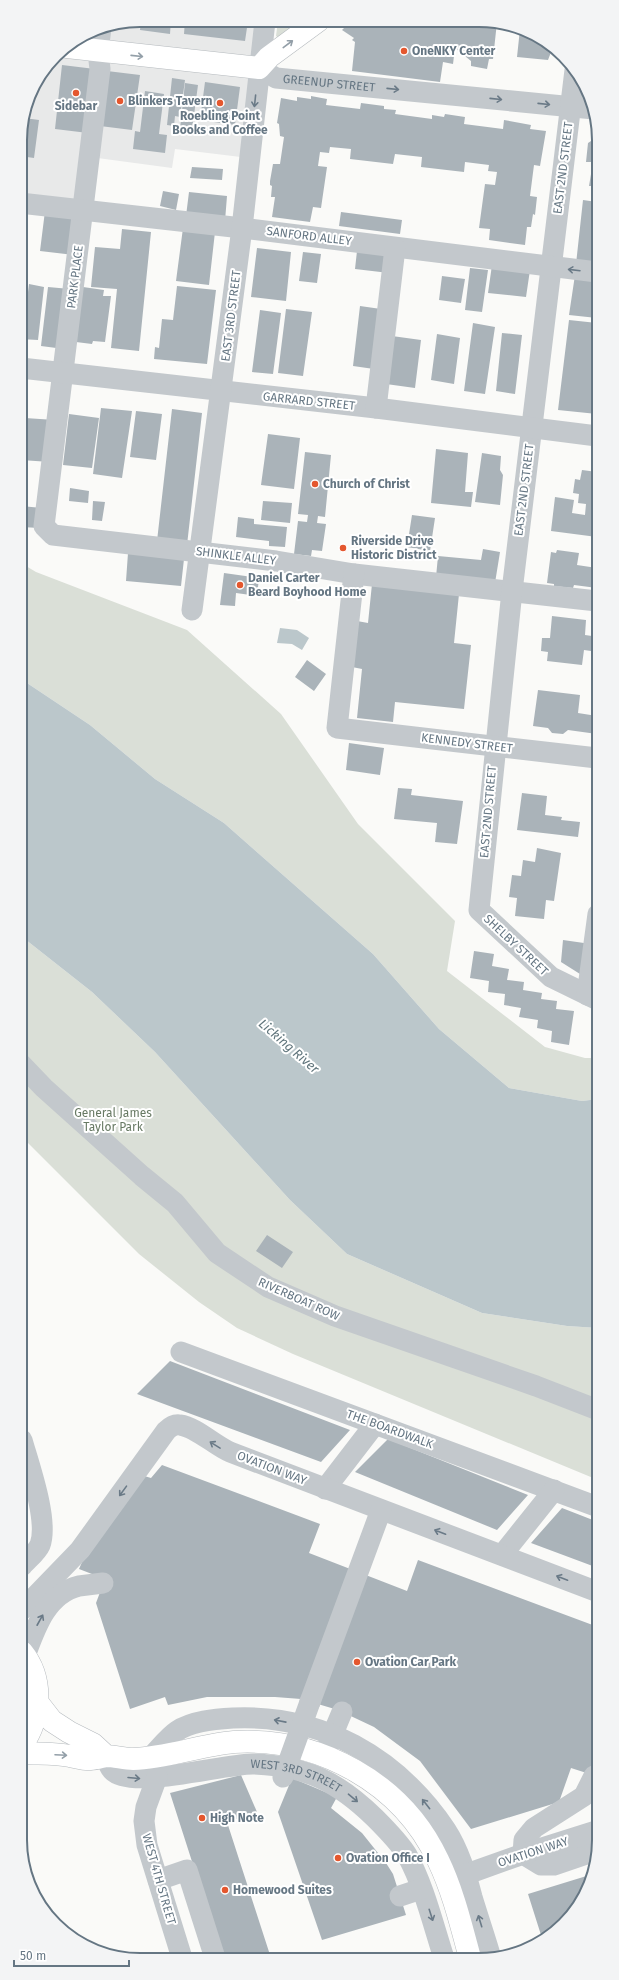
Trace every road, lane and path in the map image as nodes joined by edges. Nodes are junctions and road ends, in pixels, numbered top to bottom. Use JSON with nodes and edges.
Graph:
{"nodes":[{"id":1,"x":263,"y":27,"type":"edge"},
{"id":2,"x":310,"y":27,"type":"edge"},
{"id":3,"x":100,"y":35,"type":"edge"},
{"id":4,"x":74,"y":48,"type":"edge"},
{"id":5,"x":98,"y":52,"type":"junction"},
{"id":6,"x":259,"y":68,"type":"junction"},
{"id":7,"x":574,"y":79,"type":"edge"},
{"id":8,"x":571,"y":107,"type":"junction"},
{"id":9,"x":587,"y":108,"type":"edge"},
{"id":10,"x":27,"y":204,"type":"edge"},
{"id":11,"x":83,"y":210,"type":"junction"},
{"id":12,"x":242,"y":228,"type":"junction"},
{"id":13,"x":395,"y":248,"type":"junction"},
{"id":14,"x":552,"y":267,"type":"junction"},
{"id":15,"x":592,"y":271,"type":"edge"},
{"id":16,"x":27,"y":369,"type":"edge"},
{"id":17,"x":63,"y":373,"type":"junction"},
{"id":18,"x":221,"y":391,"type":"junction"},
{"id":19,"x":376,"y":408,"type":"junction"},
{"id":20,"x":532,"y":429,"type":"junction"},
{"id":21,"x":592,"y":435,"type":"edge"},
{"id":22,"x":44,"y":526,"type":"joint"},
{"id":23,"x":200,"y":552,"type":"junction"},
{"id":24,"x":354,"y":574,"type":"junction"},
{"id":25,"x":512,"y":591,"type":"junction"},
{"id":26,"x":592,"y":600,"type":"edge"},
{"id":27,"x":192,"y":610,"type":"dead end"},
{"id":28,"x":494,"y":746,"type":"junction"},
{"id":29,"x":592,"y":757,"type":"edge"},
{"id":30,"x":479,"y":910,"type":"joint"},
{"id":31,"x":592,"y":998,"type":"edge"},
{"id":32,"x":27,"y":1070,"type":"edge"},
{"id":33,"x":181,"y":1352,"type":"dead end"},
{"id":34,"x":592,"y":1408,"type":"edge"},
{"id":35,"x":375,"y":1424,"type":"junction"},
{"id":36,"x":183,"y":1426,"type":"junction"},
{"id":37,"x":27,"y":1460,"type":"edge"},
{"id":38,"x":147,"y":1477,"type":"dead end"},
{"id":39,"x":325,"y":1488,"type":"junction"},
{"id":40,"x":554,"y":1490,"type":"junction"},
{"id":41,"x":592,"y":1504,"type":"edge"},
{"id":42,"x":381,"y":1510,"type":"junction"},
{"id":43,"x":502,"y":1555,"type":"junction"},
{"id":44,"x":27,"y":1560,"type":"edge"},
{"id":45,"x":103,"y":1583,"type":"dead end"},
{"id":46,"x":592,"y":1590,"type":"edge"},
{"id":47,"x":27,"y":1605,"type":"edge"},
{"id":48,"x":27,"y":1647,"type":"edge"},
{"id":49,"x":27,"y":1660,"type":"edge"},
{"id":50,"x":38,"y":1703,"type":"junction"},
{"id":51,"x":342,"y":1712,"type":"dead end"},
{"id":52,"x":332,"y":1735,"type":"junction"},
{"id":53,"x":27,"y":1737,"type":"edge"},
{"id":54,"x":27,"y":1753,"type":"edge"},
{"id":55,"x":106,"y":1756,"type":"junction"},
{"id":56,"x":323,"y":1756,"type":"junction"},
{"id":57,"x":154,"y":1767,"type":"junction"},
{"id":58,"x":283,"y":1777,"type":"dead end"},
{"id":59,"x":592,"y":1780,"type":"edge"},
{"id":60,"x":592,"y":1832,"type":"edge"},
{"id":61,"x":591,"y":1852,"type":"edge"},
{"id":62,"x":523,"y":1854,"type":"junction"},
{"id":63,"x":467,"y":1874,"type":"junction"},
{"id":64,"x":158,"y":1880,"type":"junction"},
{"id":65,"x":421,"y":1889,"type":"junction"},
{"id":66,"x":400,"y":1896,"type":"dead end"},
{"id":67,"x":489,"y":1952,"type":"edge"},
{"id":68,"x":180,"y":1953,"type":"edge"},
{"id":69,"x":213,"y":1953,"type":"edge"},
{"id":70,"x":442,"y":1953,"type":"edge"},
{"id":71,"x":469,"y":1953,"type":"edge"}],
"edges":[{"from":1,"to":6,"type":"street","name":"EAST 3RD STREET"},
{"from":6,"to":2,"type":"main road","one_way":true},
{"from":3,"to":5,"type":"street","name":"PARK PLACE"},
{"from":4,"to":5,"type":"main road","name":"GREENUP STREET"},
{"from":5,"to":6,"type":"main road","name":"GREENUP STREET","one_way":true},
{"from":5,"to":11,"type":"street","name":"PARK PLACE"},
{"from":6,"to":8,"type":"street","name":"GREENUP STREET","one_way":true},
{"from":6,"to":12,"type":"street","name":"EAST 3RD STREET","one_way":true},
{"from":7,"to":8,"type":"street","name":"EAST 2ND STREET"},
{"from":8,"to":9,"type":"street","name":"GREENUP STREET"},
{"from":8,"to":14,"type":"street","name":"EAST 2ND STREET"},
{"from":10,"to":11,"type":"street","name":"SANFORD ALLEY"},
{"from":11,"to":12,"type":"street","name":"SANFORD ALLEY"},
{"from":11,"to":17,"type":"street","name":"PARK PLACE"},
{"from":12,"to":13,"type":"street","name":"SANFORD ALLEY"},
{"from":12,"to":18,"type":"street","name":"EAST 3RD STREET"},
{"from":13,"to":14,"type":"street","name":"SANFORD ALLEY"},
{"from":13,"to":19,"type":"street"},
{"from":15,"to":14,"type":"street","name":"SANFORD ALLEY","one_way":true},
{"from":14,"to":20,"type":"street","name":"EAST 2ND STREET"},
{"from":16,"to":17,"type":"street","name":"GARRARD STREET"},
{"from":17,"to":18,"type":"street","name":"GARRARD STREET"},
{"from":17,"to":22,"type":"street","name":"PARK PLACE"},
{"from":18,"to":19,"type":"street","name":"GARRARD STREET"},
{"from":18,"to":23,"type":"street","name":"EAST 3RD STREET"},
{"from":19,"to":20,"type":"street","name":"GARRARD STREET"},
{"from":20,"to":21,"type":"street","name":"GARRARD STREET"},
{"from":20,"to":25,"type":"street","name":"EAST 2ND STREET"},
{"from":22,"to":23,"type":"street","name":"SHINKLE ALLEY"},
{"from":23,"to":24,"type":"street","name":"SHINKLE ALLEY"},
{"from":23,"to":27,"type":"street","name":"EAST 3RD STREET"},
{"from":24,"to":25,"type":"street","name":"SHINKLE ALLEY"},
{"from":24,"to":28,"type":"street","name":"KENNEDY STREET"},
{"from":25,"to":26,"type":"street","name":"SHINKLE ALLEY"},
{"from":25,"to":28,"type":"street","name":"EAST 2ND STREET"},
{"from":28,"to":29,"type":"street","name":"KENNEDY STREET"},
{"from":28,"to":30,"type":"street","name":"EAST 2ND STREET"},
{"from":30,"to":31,"type":"street","name":"SHELBY STREET"},
{"from":32,"to":34,"type":"street","name":"RIVERBOAT ROW"},
{"from":33,"to":35,"type":"street","name":"THE BOARDWALK"},
{"from":35,"to":39,"type":"street"},
{"from":35,"to":40,"type":"street","name":"THE BOARDWALK"},
{"from":36,"to":38,"type":"street"},
{"from":39,"to":36,"type":"street","name":"OVATION WAY","one_way":true},
{"from":36,"to":47,"type":"street","one_way":true},
{"from":37,"to":44,"type":"street"},
{"from":39,"to":42,"type":"street","name":"OVATION WAY"},
{"from":40,"to":41,"type":"street","name":"THE BOARDWALK"},
{"from":40,"to":43,"type":"street"},
{"from":43,"to":42,"type":"street","name":"OVATION WAY","one_way":true},
{"from":42,"to":58,"type":"street","bridge":true},
{"from":46,"to":43,"type":"street","name":"OVATION WAY","one_way":true},
{"from":48,"to":45,"type":"street","one_way":true},
{"from":49,"to":50,"type":"main road"},
{"from":50,"to":53,"type":"main road"},
{"from":50,"to":55,"type":"main road"},
{"from":51,"to":52,"type":"street"},
{"from":52,"to":56,"type":"street"},
{"from":52,"to":57,"type":"street","one_way":true},
{"from":63,"to":52,"type":"street","one_way":true},
{"from":54,"to":55,"type":"main road","name":"WEST 3RD STREET","one_way":true},
{"from":55,"to":57,"type":"main road","name":"WEST 3RD STREET"},
{"from":56,"to":57,"type":"main road","name":"WEST 3RD STREET"},
{"from":56,"to":71,"type":"main road","name":"WEST 3RD STREET"},
{"from":57,"to":64,"type":"street","name":"WEST 4TH STREET"},
{"from":57,"to":65,"type":"street","name":"WEST 3RD STREET","one_way":true},
{"from":59,"to":62,"type":"street"},
{"from":60,"to":62,"type":"street","name":"OVATION WAY"},
{"from":61,"to":62,"type":"street"},
{"from":62,"to":63,"type":"street","name":"OVATION WAY"},
{"from":67,"to":63,"type":"street","one_way":true},
{"from":64,"to":68,"type":"street","name":"WEST 4TH STREET"},
{"from":64,"to":69,"type":"street"},
{"from":65,"to":66,"type":"street"},
{"from":65,"to":70,"type":"street","name":"WEST 3RD STREET","one_way":true}]}
